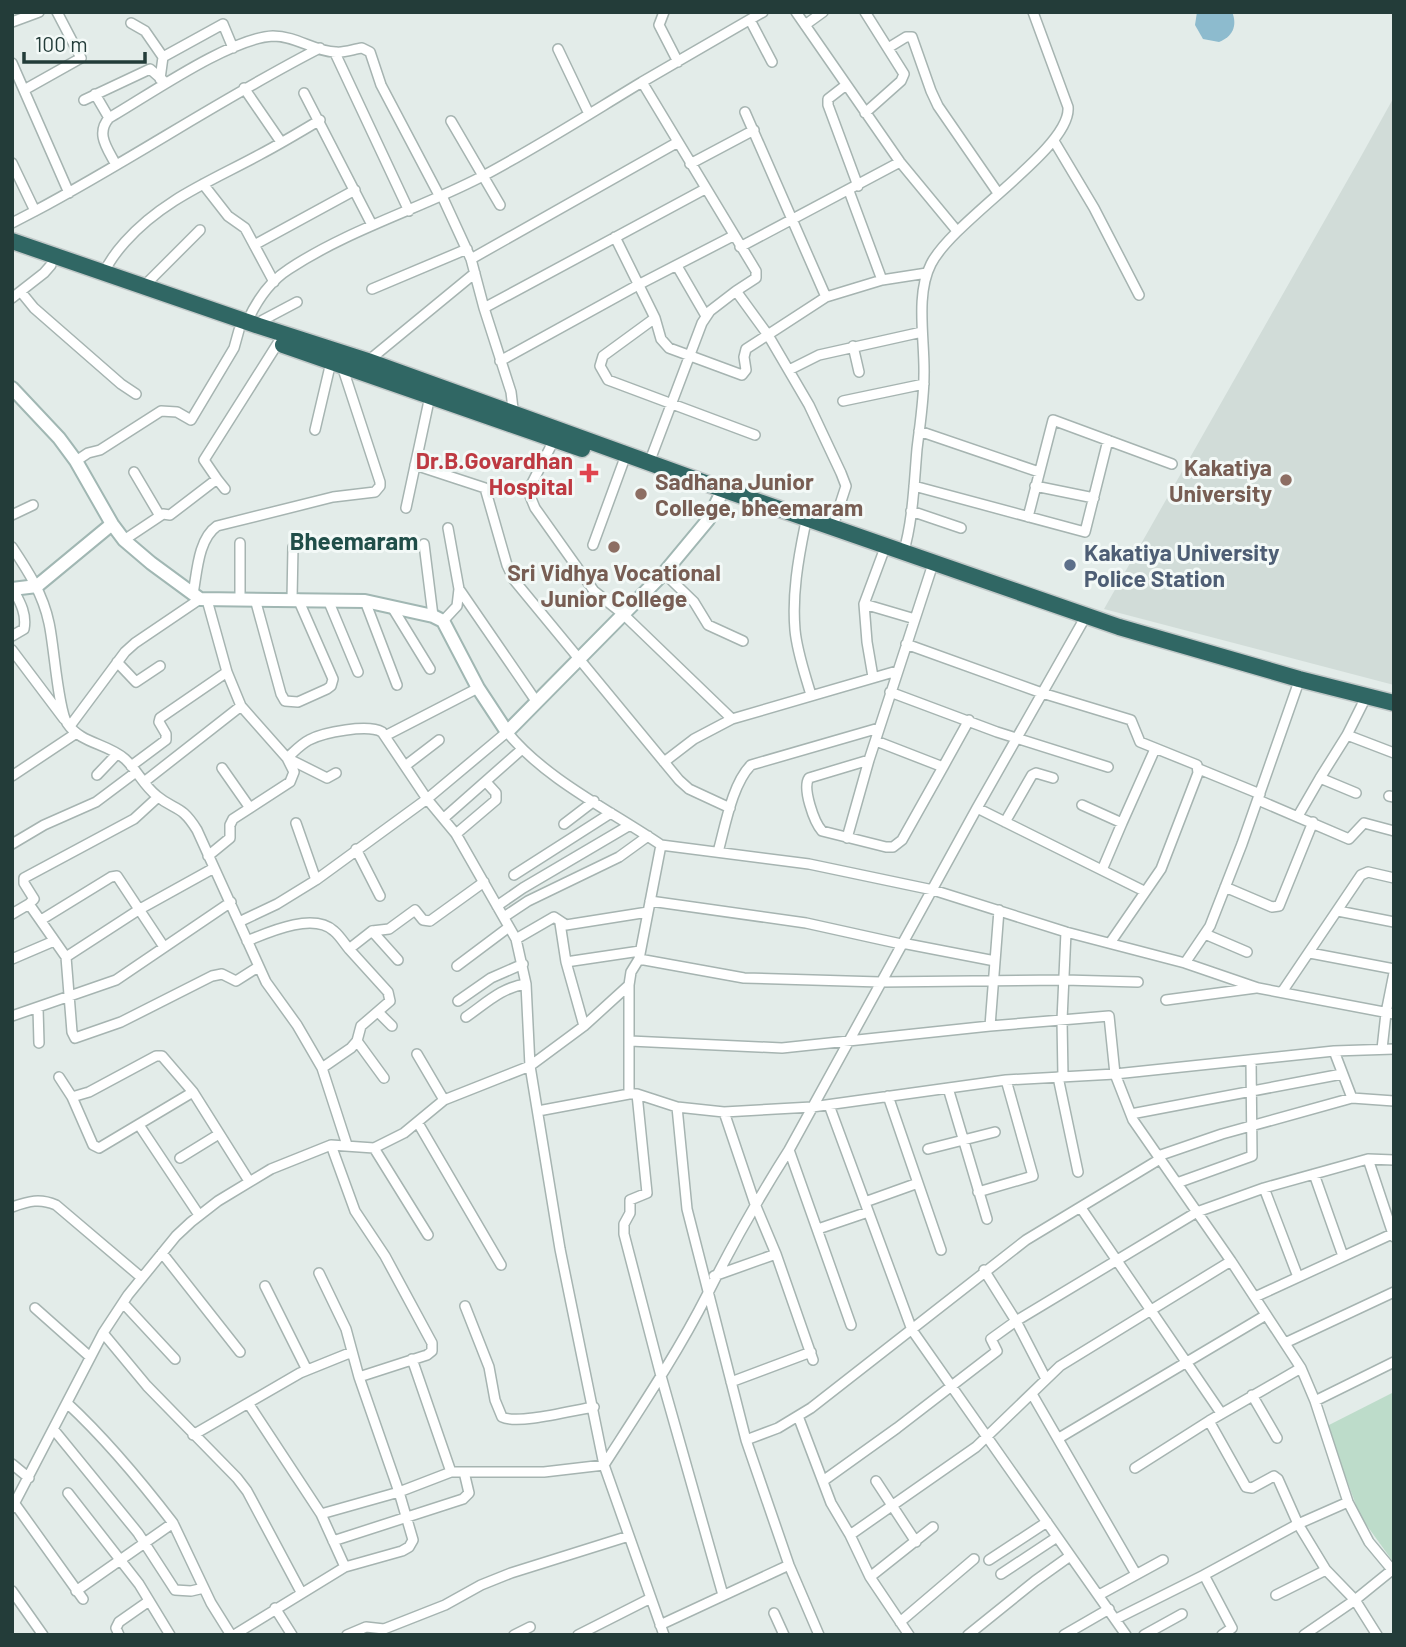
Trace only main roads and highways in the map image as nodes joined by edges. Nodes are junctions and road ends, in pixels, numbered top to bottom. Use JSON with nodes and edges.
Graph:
{"nodes":[{"id":1,"x":12,"y":241,"type":"edge"},
{"id":2,"x":12,"y":251,"type":"edge"},
{"id":3,"x":248,"y":326,"type":"junction"},
{"id":4,"x":513,"y":419,"type":"junction"},
{"id":5,"x":903,"y":555,"type":"junction"},
{"id":6,"x":1394,"y":703,"type":"edge"},
{"id":7,"x":1394,"y":711,"type":"edge"}],
"edges":[{"from":1,"to":3,"type":"highway"},
{"from":2,"to":3,"type":"highway"},
{"from":3,"to":4,"type":"highway"},
{"from":3,"to":4,"type":"highway"},
{"from":4,"to":5,"type":"highway"},
{"from":4,"to":5,"type":"highway"},
{"from":5,"to":6,"type":"highway"},
{"from":5,"to":7,"type":"highway"}]}
